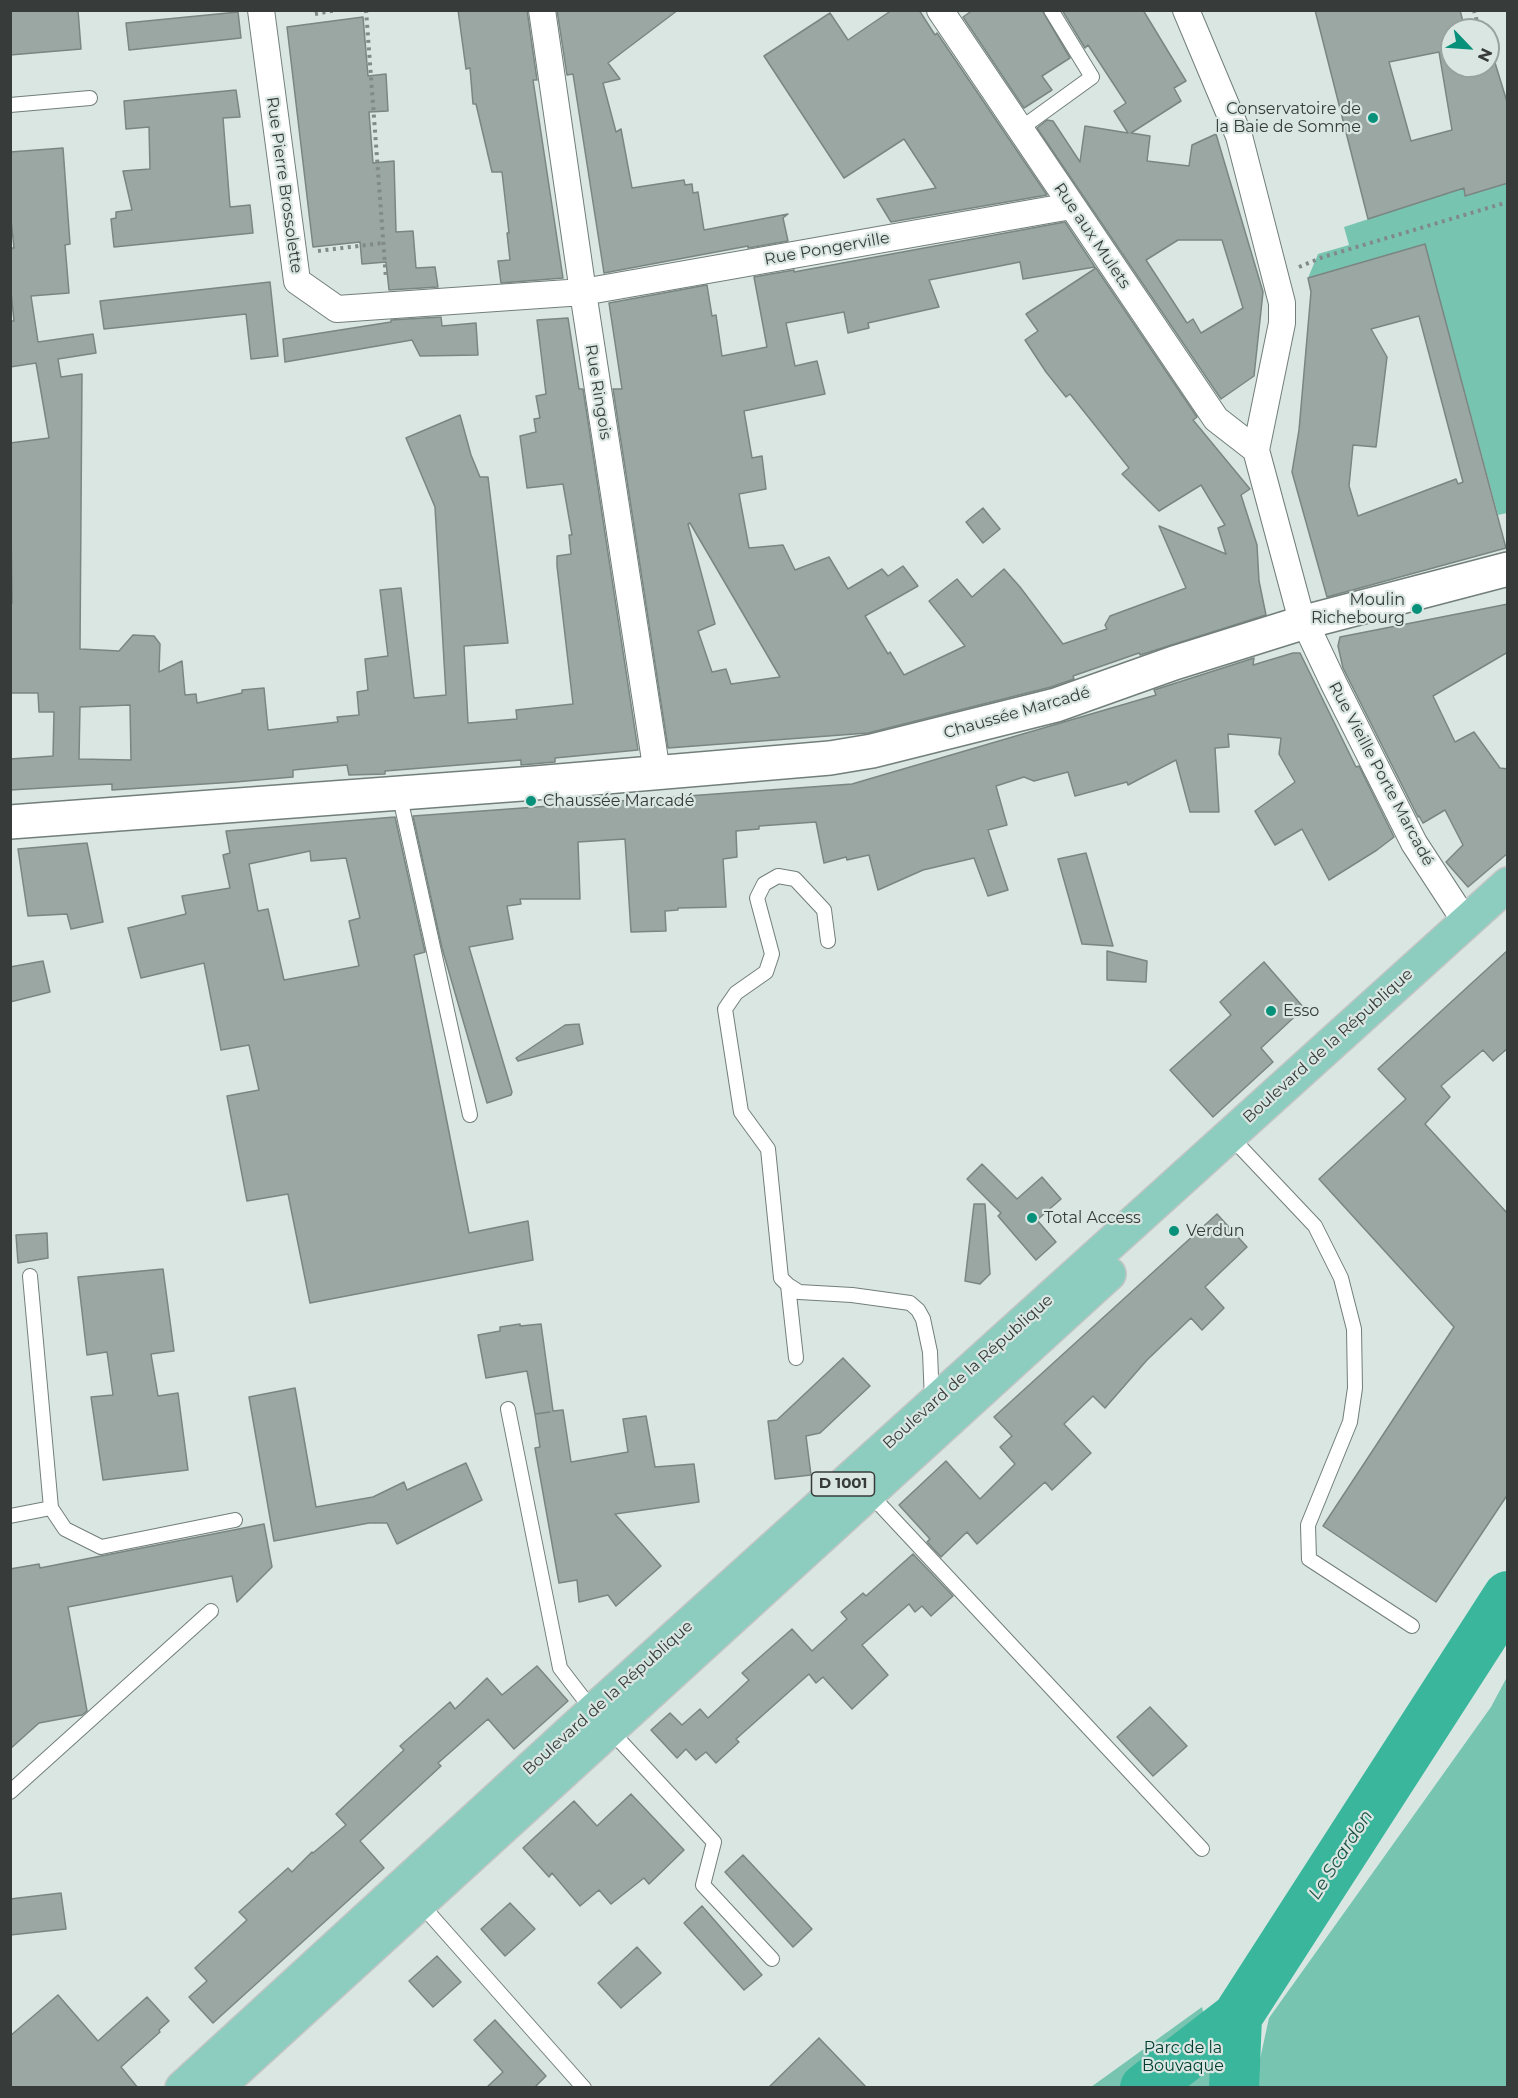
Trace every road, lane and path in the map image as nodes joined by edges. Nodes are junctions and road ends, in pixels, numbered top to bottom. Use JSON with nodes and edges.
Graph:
{"nodes":[{"id":1,"x":261,"y":10,"type":"edge"},
{"id":2,"x":338,"y":10,"type":"edge"},
{"id":3,"x":366,"y":10,"type":"edge"},
{"id":4,"x":542,"y":10,"type":"edge"},
{"id":5,"x":940,"y":10,"type":"edge"},
{"id":6,"x":1051,"y":10,"type":"edge"},
{"id":7,"x":1186,"y":10,"type":"edge"},
{"id":8,"x":315,"y":14,"type":"dead end"},
{"id":9,"x":90,"y":98,"type":"dead end"},
{"id":10,"x":10,"y":105,"type":"edge"},
{"id":11,"x":1020,"y":129,"type":"junction"},
{"id":12,"x":1508,"y":202,"type":"edge"},
{"id":13,"x":1071,"y":206,"type":"junction"},
{"id":14,"x":383,"y":243,"type":"junction"},
{"id":15,"x":293,"y":254,"type":"junction"},
{"id":16,"x":1275,"y":278,"type":"junction"},
{"id":17,"x":583,"y":292,"type":"junction"},
{"id":18,"x":388,"y":306,"type":"junction"},
{"id":19,"x":1256,"y":450,"type":"junction"},
{"id":20,"x":1508,"y":569,"type":"edge"},
{"id":21,"x":1305,"y":622,"type":"junction"},
{"id":22,"x":657,"y":773,"type":"junction"},
{"id":23,"x":399,"y":793,"type":"junction"},
{"id":24,"x":10,"y":822,"type":"edge"},
{"id":25,"x":1508,"y":884,"type":"edge"},
{"id":26,"x":1508,"y":913,"type":"edge"},
{"id":27,"x":1465,"y":921,"type":"junction"},
{"id":28,"x":828,"y":941,"type":"dead end"},
{"id":29,"x":470,"y":1115,"type":"dead end"},
{"id":30,"x":1236,"y":1143,"type":"junction"},
{"id":31,"x":30,"y":1276,"type":"dead end"},
{"id":32,"x":788,"y":1285,"type":"junction"},
{"id":33,"x":796,"y":1358,"type":"dead end"},
{"id":34,"x":932,"y":1404,"type":"junction"},
{"id":35,"x":508,"y":1408,"type":"dead end"},
{"id":36,"x":926,"y":1441,"type":"junction"},
{"id":37,"x":861,"y":1484,"type":"junction"},
{"id":38,"x":51,"y":1508,"type":"junction"},
{"id":39,"x":10,"y":1516,"type":"edge"},
{"id":40,"x":235,"y":1520,"type":"dead end"},
{"id":41,"x":211,"y":1611,"type":"dead end"},
{"id":42,"x":1412,"y":1626,"type":"dead end"},
{"id":43,"x":602,"y":1720,"type":"junction"},
{"id":44,"x":10,"y":1792,"type":"edge"},
{"id":45,"x":1202,"y":1849,"type":"dead end"},
{"id":46,"x":411,"y":1894,"type":"junction"},
{"id":47,"x":772,"y":1959,"type":"dead end"},
{"id":48,"x":182,"y":2088,"type":"edge"},
{"id":49,"x":217,"y":2088,"type":"edge"},
{"id":50,"x":584,"y":2088,"type":"edge"}],
"edges":[{"from":1,"to":15,"type":"street","name":"Rue Pierre Brossolette"},
{"from":2,"to":8,"type":"path"},
{"from":3,"to":14,"type":"path"},
{"from":4,"to":17,"type":"street","name":"Rue Ringois"},
{"from":5,"to":11,"type":"street","name":"Rue aux Mulets"},
{"from":6,"to":11,"type":"lane"},
{"from":7,"to":16,"type":"street"},
{"from":9,"to":10,"type":"lane"},
{"from":11,"to":13,"type":"street","name":"Rue aux Mulets"},
{"from":12,"to":16,"type":"path"},
{"from":13,"to":17,"type":"street","name":"Rue Pongerville"},
{"from":13,"to":19,"type":"street","name":"Rue aux Mulets"},
{"from":14,"to":15,"type":"path"},
{"from":14,"to":18,"type":"path"},
{"from":15,"to":18,"type":"street","name":"Rue Pierre Brossolette"},
{"from":16,"to":19,"type":"street"},
{"from":17,"to":18,"type":"street","name":"Rue Pierre Brossolette"},
{"from":17,"to":22,"type":"street","name":"Rue Ringois"},
{"from":19,"to":21,"type":"street","name":"Rue Vieille Porte Marcadé"},
{"from":20,"to":21,"type":"street","name":"Chaussée Marcadé"},
{"from":21,"to":22,"type":"street","name":"Chaussée Marcadé"},
{"from":21,"to":27,"type":"street","name":"Rue Vieille Porte Marcadé"},
{"from":22,"to":23,"type":"street","name":"Chaussée Marcadé"},
{"from":23,"to":24,"type":"street","name":"Chaussée Marcadé"},
{"from":23,"to":29,"type":"lane"},
{"from":25,"to":27,"type":"main road","name":"Boulevard de la République","number":"D 1001"},
{"from":26,"to":30,"type":"main road","name":"Boulevard de la République","number":"D 1001"},
{"from":27,"to":30,"type":"main road","name":"Boulevard de la République","number":"D 1001"},
{"from":28,"to":32,"type":"lane"},
{"from":30,"to":34,"type":"main road","name":"Boulevard de la République","number":"D 1001"},
{"from":30,"to":36,"type":"main road","name":"Boulevard de la République","number":"D 1001"},
{"from":30,"to":42,"type":"lane"},
{"from":31,"to":38,"type":"lane"},
{"from":32,"to":33,"type":"lane"},
{"from":32,"to":34,"type":"lane"},
{"from":34,"to":36,"type":"lane"},
{"from":34,"to":37,"type":"main road","name":"Boulevard de la République","number":"D 1001"},
{"from":35,"to":43,"type":"lane"},
{"from":36,"to":37,"type":"main road","name":"Boulevard de la République","number":"D 1001"},
{"from":37,"to":43,"type":"main road","name":"Boulevard de la République","number":"D 1001"},
{"from":37,"to":45,"type":"lane"},
{"from":38,"to":39,"type":"lane"},
{"from":38,"to":40,"type":"lane"},
{"from":41,"to":44,"type":"lane"},
{"from":43,"to":46,"type":"main road","name":"Boulevard de la République","number":"D 1001"},
{"from":43,"to":47,"type":"lane"},
{"from":46,"to":48,"type":"main road","name":"Boulevard de la République","number":"D 1001"},
{"from":46,"to":49,"type":"main road","name":"Boulevard de la République","number":"D 1001"},
{"from":46,"to":50,"type":"lane"}]}
